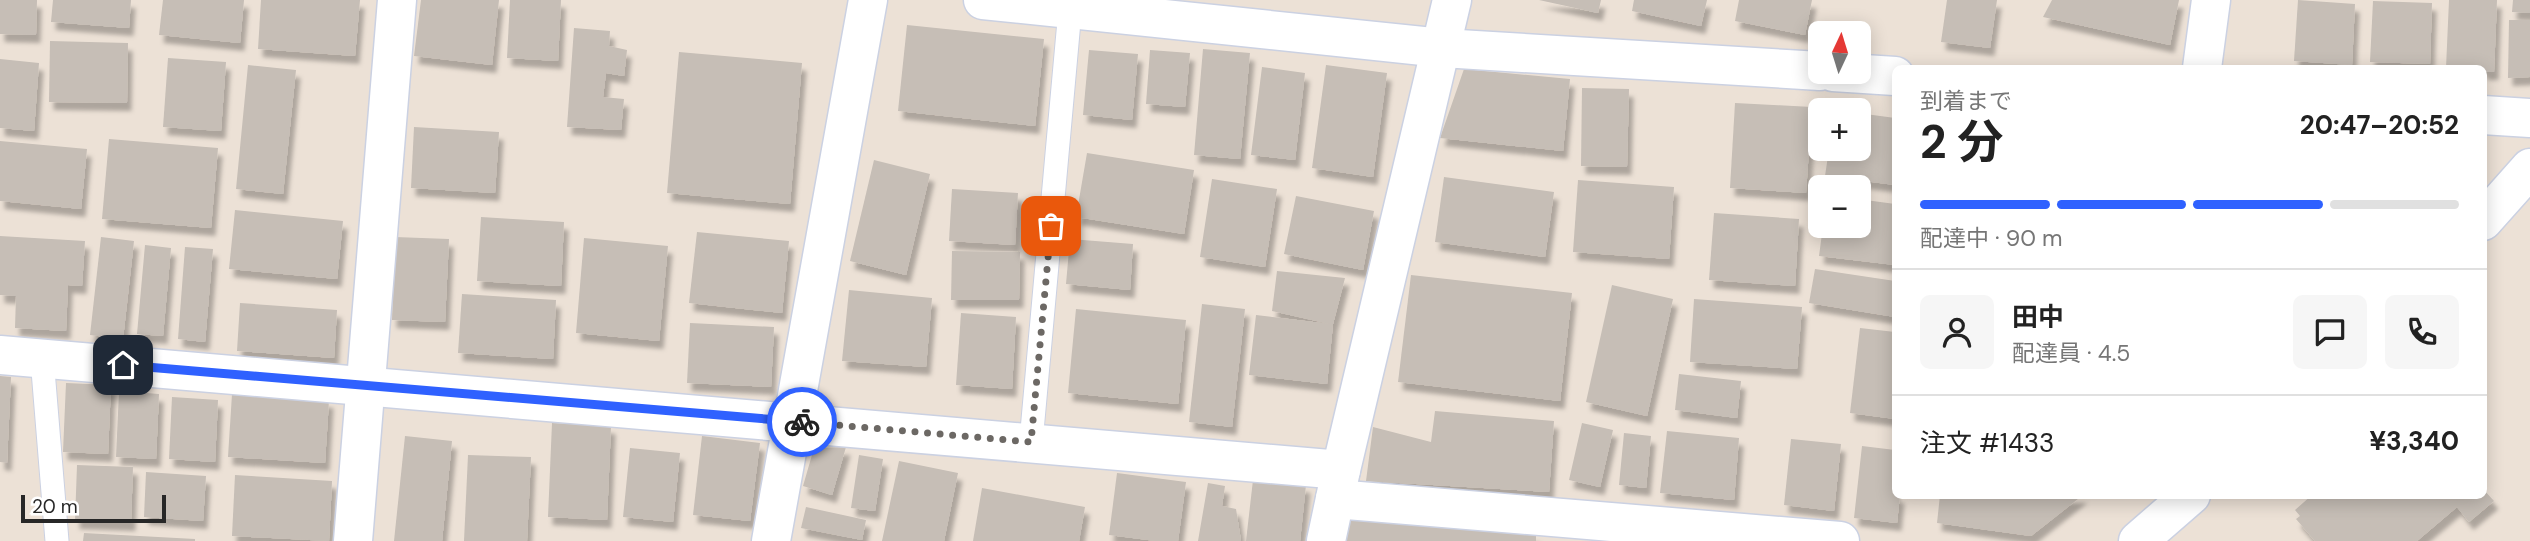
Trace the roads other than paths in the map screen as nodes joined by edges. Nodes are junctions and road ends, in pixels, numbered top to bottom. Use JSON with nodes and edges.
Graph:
{"nodes":[{"id":1,"x":397,"y":0,"type":"edge"},
{"id":2,"x":867,"y":0,"type":"edge"},
{"id":3,"x":983,"y":0,"type":"edge"},
{"id":4,"x":1452,"y":0,"type":"edge"},
{"id":5,"x":2211,"y":0,"type":"edge"},
{"id":6,"x":1070,"y":10,"type":"junction"},
{"id":7,"x":1442,"y":48,"type":"junction"},
{"id":8,"x":2203,"y":65,"type":"edge"},
{"id":9,"x":1808,"y":70,"type":"edge"},
{"id":10,"x":1871,"y":74,"type":"edge"},
{"id":11,"x":1892,"y":76,"type":"edge"},
{"id":12,"x":2487,"y":115,"type":"edge"},
{"id":13,"x":2530,"y":118,"type":"edge"},
{"id":14,"x":2530,"y":168,"type":"edge"},
{"id":15,"x":2487,"y":216,"type":"edge"},
{"id":16,"x":0,"y":355,"type":"edge"},
{"id":17,"x":42,"y":358,"type":"junction"},
{"id":18,"x":365,"y":384,"type":"junction"},
{"id":19,"x":793,"y":421,"type":"junction"},
{"id":20,"x":1031,"y":442,"type":"junction"},
{"id":21,"x":1338,"y":484,"type":"junction"},
{"id":22,"x":2186,"y":499,"type":"edge"},
{"id":23,"x":57,"y":541,"type":"edge"},
{"id":24,"x":353,"y":541,"type":"edge"},
{"id":25,"x":771,"y":541,"type":"edge"},
{"id":26,"x":1326,"y":541,"type":"edge"},
{"id":27,"x":1840,"y":541,"type":"edge"},
{"id":28,"x":2138,"y":541,"type":"edge"}],
"edges":[{"from":1,"to":18,"type":"street"},
{"from":2,"to":19,"type":"street"},
{"from":3,"to":6,"type":"street"},
{"from":4,"to":7,"type":"street"},
{"from":5,"to":8,"type":"street"},
{"from":6,"to":7,"type":"street"},
{"from":6,"to":20,"type":"lane"},
{"from":7,"to":9,"type":"street"},
{"from":7,"to":21,"type":"street"},
{"from":10,"to":11,"type":"street"},
{"from":12,"to":13,"type":"street"},
{"from":14,"to":15,"type":"street"},
{"from":16,"to":17,"type":"street"},
{"from":17,"to":18,"type":"street"},
{"from":17,"to":23,"type":"lane"},
{"from":18,"to":19,"type":"street"},
{"from":18,"to":24,"type":"street"},
{"from":19,"to":20,"type":"street"},
{"from":19,"to":25,"type":"street"},
{"from":20,"to":21,"type":"street"},
{"from":21,"to":26,"type":"street"},
{"from":21,"to":27,"type":"street"},
{"from":22,"to":28,"type":"street"}]}
